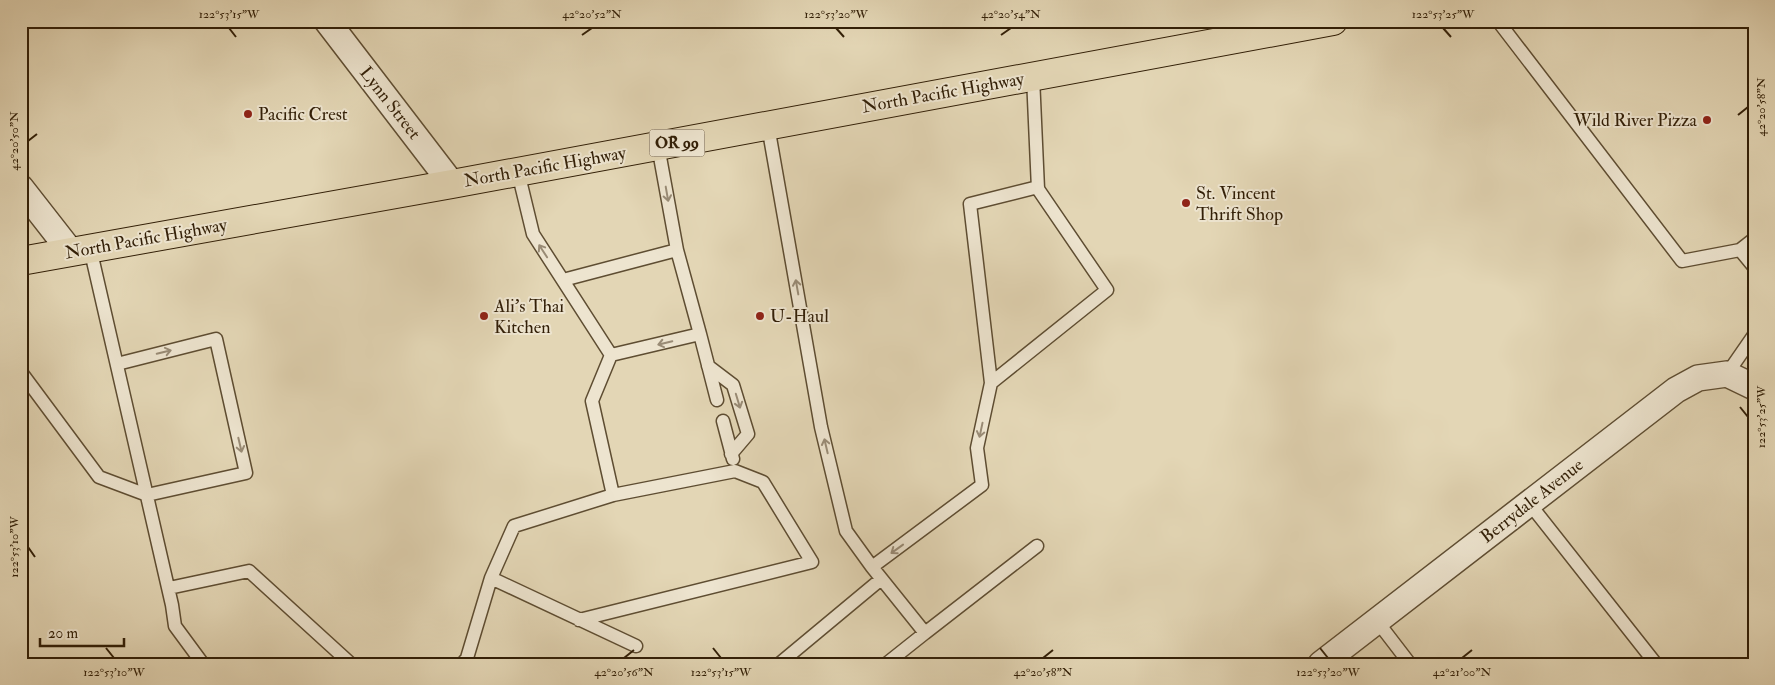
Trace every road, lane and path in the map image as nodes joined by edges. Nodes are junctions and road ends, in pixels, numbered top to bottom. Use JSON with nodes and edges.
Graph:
{"nodes":[{"id":1,"x":327,"y":21,"type":"edge"},
{"id":2,"x":1333,"y":21,"type":"edge"},
{"id":3,"x":1498,"y":21,"type":"edge"},
{"id":4,"x":1033,"y":77,"type":"junction"},
{"id":5,"x":768,"y":126,"type":"junction"},
{"id":6,"x":658,"y":146,"type":"junction"},
{"id":7,"x":518,"y":172,"type":"junction"},
{"id":8,"x":452,"y":184,"type":"junction"},
{"id":9,"x":1038,"y":187,"type":"junction"},
{"id":10,"x":21,"y":188,"type":"edge"},
{"id":11,"x":1754,"y":239,"type":"edge"},
{"id":12,"x":80,"y":250,"type":"junction"},
{"id":13,"x":676,"y":250,"type":"junction"},
{"id":14,"x":1740,"y":250,"type":"junction"},
{"id":15,"x":21,"y":261,"type":"edge"},
{"id":16,"x":1754,"y":267,"type":"edge"},
{"id":17,"x":563,"y":280,"type":"junction"},
{"id":18,"x":700,"y":334,"type":"junction"},
{"id":19,"x":1754,"y":335,"type":"edge"},
{"id":20,"x":611,"y":355,"type":"junction"},
{"id":21,"x":117,"y":364,"type":"junction"},
{"id":22,"x":708,"y":366,"type":"junction"},
{"id":23,"x":21,"y":372,"type":"edge"},
{"id":24,"x":1727,"y":374,"type":"junction"},
{"id":25,"x":992,"y":383,"type":"junction"},
{"id":26,"x":1754,"y":387,"type":"edge"},
{"id":27,"x":716,"y":400,"type":"dead end"},
{"id":28,"x":723,"y":421,"type":"dead end"},
{"id":29,"x":731,"y":454,"type":"junction"},
{"id":30,"x":736,"y":471,"type":"junction"},
{"id":31,"x":147,"y":495,"type":"junction"},
{"id":32,"x":613,"y":495,"type":"junction"},
{"id":33,"x":1529,"y":503,"type":"junction"},
{"id":34,"x":1037,"y":546,"type":"dead end"},
{"id":35,"x":872,"y":567,"type":"junction"},
{"id":36,"x":491,"y":578,"type":"junction"},
{"id":37,"x":880,"y":580,"type":"junction"},
{"id":38,"x":168,"y":588,"type":"junction"},
{"id":39,"x":579,"y":620,"type":"junction"},
{"id":40,"x":1377,"y":621,"type":"junction"},
{"id":41,"x":925,"y":632,"type":"junction"},
{"id":42,"x":636,"y":646,"type":"dead end"},
{"id":43,"x":203,"y":664,"type":"edge"},
{"id":44,"x":351,"y":664,"type":"edge"},
{"id":45,"x":462,"y":664,"type":"edge"},
{"id":46,"x":779,"y":664,"type":"edge"},
{"id":47,"x":886,"y":664,"type":"edge"},
{"id":48,"x":1321,"y":664,"type":"edge"},
{"id":49,"x":1410,"y":664,"type":"edge"},
{"id":50,"x":1656,"y":664,"type":"edge"}],
"edges":[{"from":1,"to":8,"type":"street","name":"Lynn Street"},
{"from":2,"to":4,"type":"main road","name":"North Pacific Highway","number":"OR 99"},
{"from":3,"to":14,"type":"lane"},
{"from":4,"to":5,"type":"main road","name":"North Pacific Highway","number":"OR 99"},
{"from":4,"to":9,"type":"lane"},
{"from":5,"to":6,"type":"main road","name":"North Pacific Highway","number":"OR 99"},
{"from":35,"to":5,"type":"lane","one_way":true},
{"from":6,"to":7,"type":"main road","name":"North Pacific Highway","number":"OR 99"},
{"from":6,"to":13,"type":"lane","one_way":true},
{"from":7,"to":8,"type":"main road","name":"North Pacific Highway","number":"OR 99"},
{"from":17,"to":7,"type":"lane","one_way":true},
{"from":8,"to":12,"type":"main road","name":"North Pacific Highway","number":"OR 99"},
{"from":9,"to":25,"type":"lane"},
{"from":9,"to":25,"type":"lane"},
{"from":10,"to":12,"type":"street"},
{"from":11,"to":14,"type":"lane"},
{"from":12,"to":15,"type":"main road","name":"North Pacific Highway","number":"OR 99"},
{"from":12,"to":21,"type":"lane"},
{"from":13,"to":17,"type":"lane"},
{"from":13,"to":18,"type":"lane"},
{"from":14,"to":16,"type":"lane"},
{"from":17,"to":20,"type":"lane"},
{"from":18,"to":20,"type":"lane","one_way":true},
{"from":18,"to":22,"type":"lane"},
{"from":19,"to":24,"type":"lane"},
{"from":20,"to":32,"type":"lane"},
{"from":21,"to":31,"type":"lane"},
{"from":21,"to":31,"type":"lane","one_way":true},
{"from":22,"to":27,"type":"lane"},
{"from":22,"to":29,"type":"lane","one_way":true},
{"from":23,"to":31,"type":"lane"},
{"from":24,"to":26,"type":"street"},
{"from":24,"to":33,"type":"street","name":"Berrydale Avenue"},
{"from":25,"to":35,"type":"lane","one_way":true},
{"from":28,"to":29,"type":"lane"},
{"from":29,"to":30,"type":"lane"},
{"from":30,"to":32,"type":"lane"},
{"from":30,"to":39,"type":"lane"},
{"from":31,"to":38,"type":"lane"},
{"from":32,"to":36,"type":"lane"},
{"from":33,"to":40,"type":"street","name":"Berrydale Avenue"},
{"from":33,"to":50,"type":"lane"},
{"from":34,"to":41,"type":"lane"},
{"from":35,"to":37,"type":"lane"},
{"from":36,"to":39,"type":"lane"},
{"from":36,"to":45,"type":"lane"},
{"from":37,"to":41,"type":"lane"},
{"from":37,"to":46,"type":"lane"},
{"from":38,"to":43,"type":"lane"},
{"from":38,"to":44,"type":"lane"},
{"from":39,"to":42,"type":"lane"},
{"from":40,"to":48,"type":"street","name":"Berrydale Avenue"},
{"from":40,"to":49,"type":"lane"},
{"from":41,"to":47,"type":"lane"}]}
